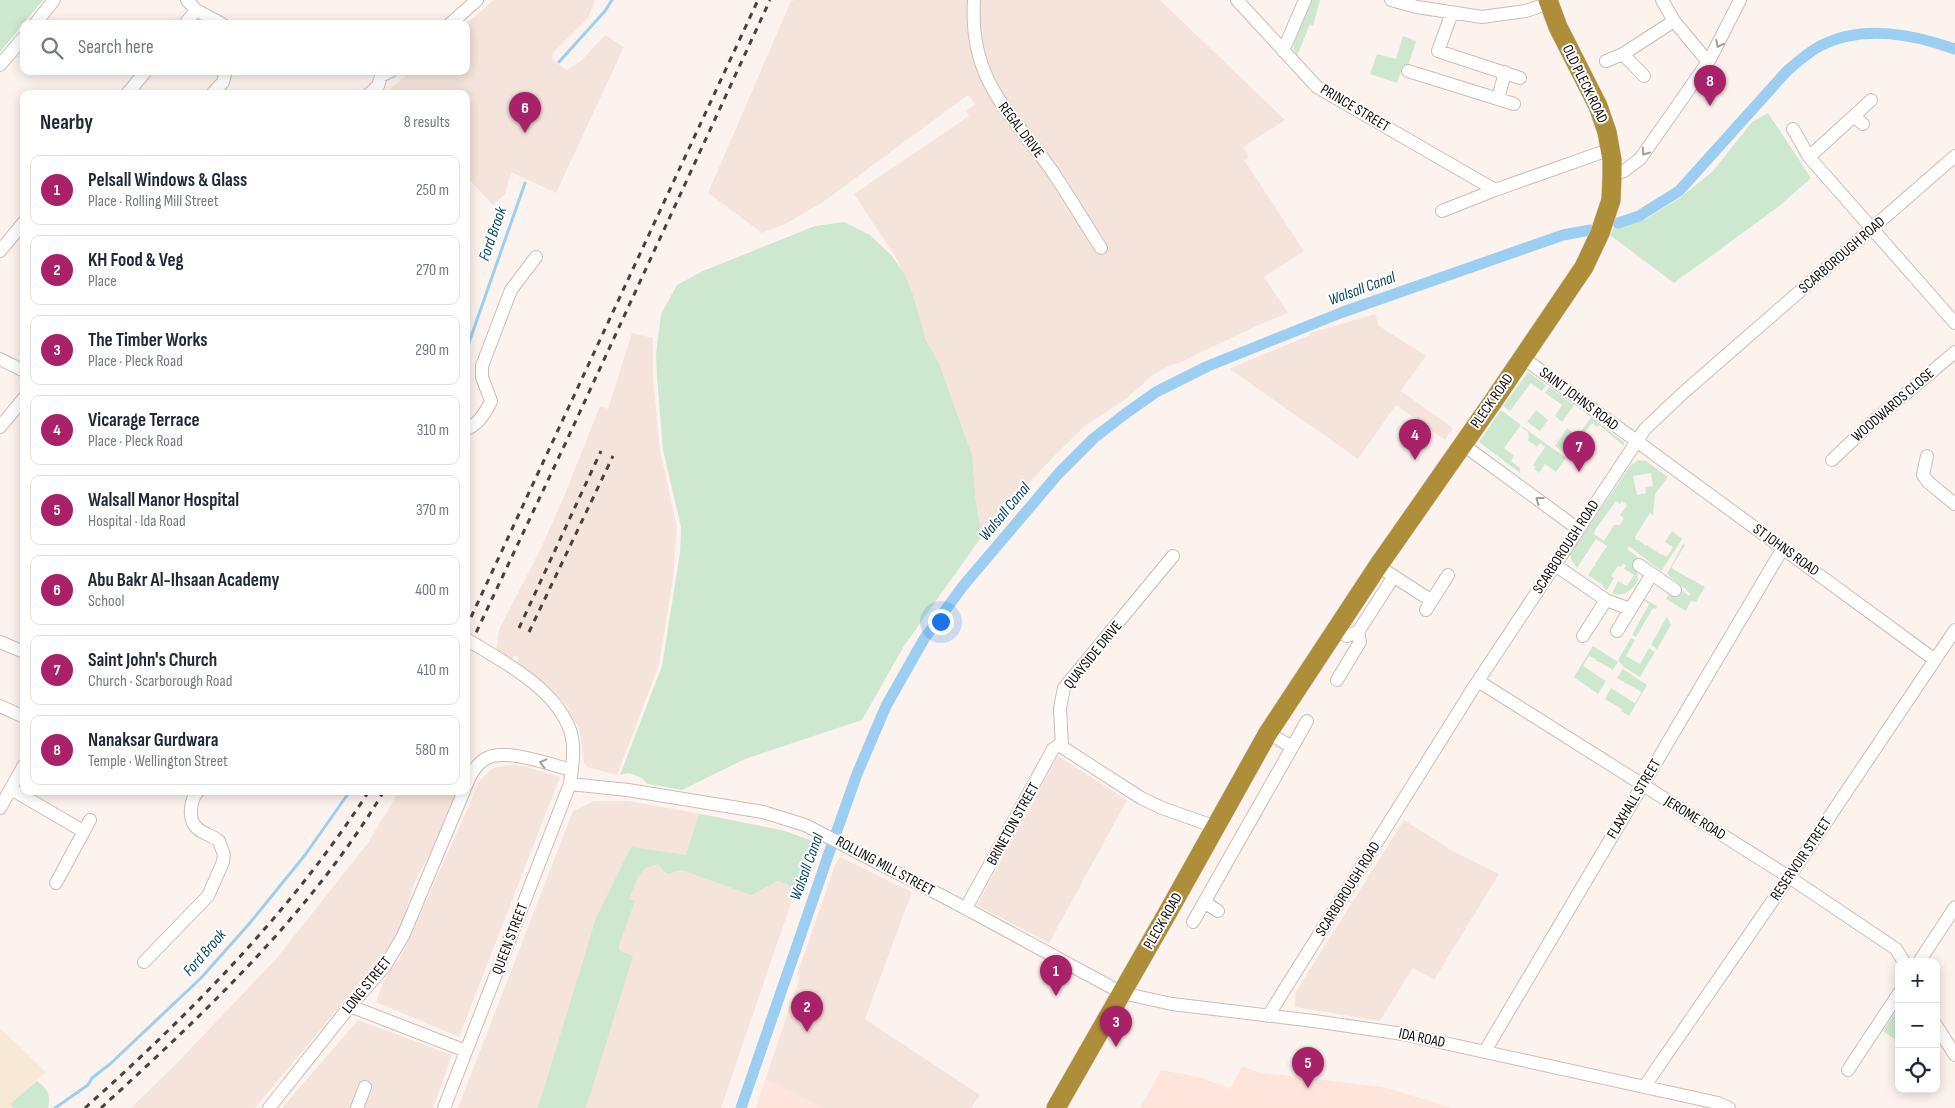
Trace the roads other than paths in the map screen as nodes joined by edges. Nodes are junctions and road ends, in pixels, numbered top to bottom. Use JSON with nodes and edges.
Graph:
{"nodes":[{"id":1,"x":54,"y":0,"type":"edge"},
{"id":2,"x":187,"y":0,"type":"edge"},
{"id":3,"x":477,"y":0,"type":"edge"},
{"id":4,"x":974,"y":0,"type":"edge"},
{"id":5,"x":1237,"y":0,"type":"edge"},
{"id":6,"x":1305,"y":0,"type":"edge"},
{"id":7,"x":1391,"y":0,"type":"edge"},
{"id":8,"x":1662,"y":0,"type":"edge"},
{"id":9,"x":1740,"y":0,"type":"edge"},
{"id":10,"x":1549,"y":1,"type":"edge"},
{"id":11,"x":1435,"y":5,"type":"edge"},
{"id":12,"x":196,"y":10,"type":"junction"},
{"id":13,"x":1452,"y":13,"type":"junction"},
{"id":14,"x":38,"y":20,"type":"edge"},
{"id":15,"x":188,"y":20,"type":"edge"},
{"id":16,"x":215,"y":20,"type":"edge"},
{"id":17,"x":454,"y":20,"type":"edge"},
{"id":18,"x":1674,"y":21,"type":"junction"},
{"id":19,"x":20,"y":42,"type":"edge"},
{"id":20,"x":1283,"y":51,"type":"junction"},
{"id":21,"x":1623,"y":54,"type":"junction"},
{"id":22,"x":1606,"y":61,"type":"dead end"},
{"id":23,"x":1708,"y":62,"type":"junction"},
{"id":24,"x":0,"y":65,"type":"edge"},
{"id":25,"x":1408,"y":71,"type":"dead end"},
{"id":26,"x":1505,"y":72,"type":"junction"},
{"id":27,"x":143,"y":75,"type":"edge"},
{"id":28,"x":225,"y":75,"type":"edge"},
{"id":29,"x":382,"y":75,"type":"edge"},
{"id":30,"x":1644,"y":76,"type":"dead end"},
{"id":31,"x":1520,"y":78,"type":"dead end"},
{"id":32,"x":130,"y":90,"type":"edge"},
{"id":33,"x":216,"y":90,"type":"edge"},
{"id":34,"x":374,"y":90,"type":"edge"},
{"id":35,"x":1498,"y":99,"type":"junction"},
{"id":36,"x":1871,"y":100,"type":"dead end"},
{"id":37,"x":1514,"y":104,"type":"dead end"},
{"id":38,"x":1793,"y":129,"type":"dead end"},
{"id":39,"x":1611,"y":149,"type":"junction"},
{"id":40,"x":1809,"y":156,"type":"junction"},
{"id":41,"x":1955,"y":156,"type":"edge"},
{"id":42,"x":1612,"y":175,"type":"junction"},
{"id":43,"x":1495,"y":190,"type":"junction"},
{"id":44,"x":1610,"y":200,"type":"joint"},
{"id":45,"x":1442,"y":210,"type":"dead end"},
{"id":46,"x":20,"y":227,"type":"edge"},
{"id":47,"x":1872,"y":230,"type":"junction"},
{"id":48,"x":1102,"y":248,"type":"dead end"},
{"id":49,"x":0,"y":251,"type":"edge"},
{"id":50,"x":536,"y":257,"type":"dead end"},
{"id":51,"x":1955,"y":323,"type":"edge"},
{"id":52,"x":1955,"y":352,"type":"edge"},
{"id":53,"x":1522,"y":357,"type":"junction"},
{"id":54,"x":0,"y":359,"type":"edge"},
{"id":55,"x":20,"y":369,"type":"edge"},
{"id":56,"x":20,"y":403,"type":"edge"},
{"id":57,"x":470,"y":426,"type":"edge"},
{"id":58,"x":0,"y":427,"type":"edge"},
{"id":59,"x":1636,"y":442,"type":"junction"},
{"id":60,"x":1462,"y":444,"type":"junction"},
{"id":61,"x":1927,"y":456,"type":"dead end"},
{"id":62,"x":1832,"y":460,"type":"dead end"},
{"id":63,"x":1955,"y":504,"type":"edge"},
{"id":64,"x":1578,"y":529,"type":"junction"},
{"id":65,"x":1783,"y":548,"type":"junction"},
{"id":66,"x":1173,"y":556,"type":"dead end"},
{"id":67,"x":1555,"y":565,"type":"junction"},
{"id":68,"x":1640,"y":565,"type":"dead end"},
{"id":69,"x":1386,"y":572,"type":"junction"},
{"id":70,"x":1652,"y":574,"type":"junction"},
{"id":71,"x":1448,"y":575,"type":"dead end"},
{"id":72,"x":1675,"y":590,"type":"dead end"},
{"id":73,"x":1606,"y":600,"type":"junction"},
{"id":74,"x":1630,"y":609,"type":"junction"},
{"id":75,"x":1955,"y":630,"type":"edge"},
{"id":76,"x":1336,"y":631,"type":"junction"},
{"id":77,"x":1617,"y":631,"type":"dead end"},
{"id":78,"x":1358,"y":632,"type":"junction"},
{"id":79,"x":1583,"y":636,"type":"dead end"},
{"id":80,"x":470,"y":641,"type":"edge"},
{"id":81,"x":0,"y":642,"type":"edge"},
{"id":82,"x":20,"y":650,"type":"edge"},
{"id":83,"x":1935,"y":660,"type":"junction"},
{"id":84,"x":1337,"y":680,"type":"dead end"},
{"id":85,"x":1478,"y":681,"type":"junction"},
{"id":86,"x":0,"y":706,"type":"edge"},
{"id":87,"x":20,"y":715,"type":"edge"},
{"id":88,"x":1307,"y":721,"type":"dead end"},
{"id":89,"x":1268,"y":733,"type":"junction"},
{"id":90,"x":1062,"y":747,"type":"junction"},
{"id":91,"x":1292,"y":747,"type":"junction"},
{"id":92,"x":572,"y":770,"type":"junction"},
{"id":93,"x":20,"y":772,"type":"edge"},
{"id":94,"x":470,"y":779,"type":"edge"},
{"id":95,"x":570,"y":784,"type":"junction"},
{"id":96,"x":1642,"y":785,"type":"junction"},
{"id":97,"x":11,"y":789,"type":"junction"},
{"id":98,"x":20,"y":793,"type":"edge"},
{"id":99,"x":24,"y":795,"type":"edge"},
{"id":100,"x":195,"y":795,"type":"edge"},
{"id":101,"x":462,"y":795,"type":"edge"},
{"id":102,"x":0,"y":808,"type":"edge"},
{"id":103,"x":1216,"y":827,"type":"junction"},
{"id":104,"x":1789,"y":877,"type":"junction"},
{"id":105,"x":56,"y":883,"type":"dead end"},
{"id":106,"x":1204,"y":902,"type":"junction"},
{"id":107,"x":1955,"y":907,"type":"edge"},
{"id":108,"x":966,"y":908,"type":"junction"},
{"id":109,"x":1218,"y":911,"type":"dead end"},
{"id":110,"x":1193,"y":922,"type":"dead end"},
{"id":111,"x":1902,"y":958,"type":"edge"},
{"id":112,"x":1923,"y":958,"type":"edge"},
{"id":113,"x":144,"y":962,"type":"dead end"},
{"id":114,"x":1122,"y":993,"type":"junction"},
{"id":115,"x":1895,"y":999,"type":"edge"},
{"id":116,"x":350,"y":1006,"type":"junction"},
{"id":117,"x":1268,"y":1016,"type":"junction"},
{"id":118,"x":1940,"y":1031,"type":"edge"},
{"id":119,"x":466,"y":1051,"type":"junction"},
{"id":120,"x":1485,"y":1051,"type":"junction"},
{"id":121,"x":1955,"y":1055,"type":"edge"},
{"id":122,"x":1848,"y":1070,"type":"dead end"},
{"id":123,"x":365,"y":1087,"type":"dead end"},
{"id":124,"x":1644,"y":1087,"type":"junction"},
{"id":125,"x":1724,"y":1106,"type":"edge"},
{"id":126,"x":269,"y":1108,"type":"edge"},
{"id":127,"x":357,"y":1108,"type":"edge"},
{"id":128,"x":444,"y":1108,"type":"edge"},
{"id":129,"x":1056,"y":1108,"type":"edge"}],
"edges":[{"from":1,"to":14,"type":"street"},
{"from":2,"to":12,"type":"street"},
{"from":3,"to":17,"type":"street"},
{"from":4,"to":48,"type":"street","name":"REGAL DRIVE"},
{"from":5,"to":20,"type":"street","name":"PRINCE STREET"},
{"from":6,"to":20,"type":"street"},
{"from":7,"to":11,"type":"street"},
{"from":8,"to":18,"type":"street"},
{"from":9,"to":23,"type":"street","one_way":true},
{"from":10,"to":13,"type":"street"},
{"from":10,"to":39,"type":"highway","name":"OLD PLECK ROAD"},
{"from":11,"to":13,"type":"street"},
{"from":12,"to":15,"type":"street"},
{"from":12,"to":16,"type":"street"},
{"from":13,"to":26,"type":"street"},
{"from":18,"to":21,"type":"street"},
{"from":18,"to":23,"type":"street"},
{"from":19,"to":24,"type":"street"},
{"from":20,"to":43,"type":"street","name":"PRINCE STREET"},
{"from":21,"to":22,"type":"street"},
{"from":21,"to":30,"type":"street"},
{"from":23,"to":42,"type":"street","one_way":true},
{"from":25,"to":35,"type":"street"},
{"from":26,"to":31,"type":"street"},
{"from":26,"to":35,"type":"street"},
{"from":27,"to":32,"type":"street"},
{"from":28,"to":33,"type":"street"},
{"from":29,"to":34,"type":"street"},
{"from":35,"to":37,"type":"street"},
{"from":36,"to":40,"type":"street"},
{"from":38,"to":40,"type":"street"},
{"from":39,"to":42,"type":"highway","name":"OLD PLECK ROAD"},
{"from":39,"to":43,"type":"street"},
{"from":40,"to":47,"type":"street"},
{"from":41,"to":47,"type":"street","name":"SCARBOROUGH ROAD"},
{"from":42,"to":44,"type":"highway","name":"OLD PLECK ROAD"},
{"from":43,"to":45,"type":"street"},
{"from":44,"to":53,"type":"highway","name":"PLECK ROAD"},
{"from":46,"to":49,"type":"street"},
{"from":47,"to":51,"type":"street"},
{"from":47,"to":59,"type":"street","name":"SCARBOROUGH ROAD"},
{"from":50,"to":57,"type":"street"},
{"from":52,"to":62,"type":"street","name":"WOODWARDS CLOSE"},
{"from":53,"to":59,"type":"street","name":"SAINT JOHNS ROAD"},
{"from":53,"to":60,"type":"highway","name":"PLECK ROAD"},
{"from":54,"to":55,"type":"street"},
{"from":56,"to":58,"type":"street"},
{"from":59,"to":64,"type":"street","name":"SCARBOROUGH ROAD"},
{"from":59,"to":65,"type":"street","name":"ST JOHNS ROAD"},
{"from":64,"to":60,"type":"street","one_way":true},
{"from":60,"to":69,"type":"highway","name":"PLECK ROAD"},
{"from":61,"to":63,"type":"street"},
{"from":64,"to":67,"type":"street","name":"SCARBOROUGH ROAD"},
{"from":65,"to":83,"type":"street","name":"ST JOHNS ROAD"},
{"from":65,"to":96,"type":"street","name":"FLAXHALL STREET"},
{"from":66,"to":90,"type":"street","name":"QUAYSIDE DRIVE"},
{"from":67,"to":73,"type":"street"},
{"from":67,"to":85,"type":"street","name":"SCARBOROUGH ROAD"},
{"from":68,"to":70,"type":"street"},
{"from":69,"to":71,"type":"street"},
{"from":69,"to":76,"type":"highway","name":"PLECK ROAD"},
{"from":69,"to":78,"type":"street","name":"PLECK ROAD"},
{"from":70,"to":72,"type":"street"},
{"from":70,"to":74,"type":"street"},
{"from":73,"to":74,"type":"street"},
{"from":73,"to":79,"type":"street"},
{"from":74,"to":77,"type":"street"},
{"from":75,"to":83,"type":"street","name":"RESERVOIR STREET"},
{"from":76,"to":78,"type":"street"},
{"from":76,"to":89,"type":"highway","name":"PLECK ROAD"},
{"from":78,"to":84,"type":"street","name":"PLECK ROAD"},
{"from":80,"to":92,"type":"street","name":"QUEEN STREET","bridge":true},
{"from":81,"to":82,"type":"street"},
{"from":83,"to":104,"type":"street","name":"RESERVOIR STREET"},
{"from":85,"to":96,"type":"street","name":"JEROME ROAD"},
{"from":85,"to":117,"type":"street","name":"SCARBOROUGH ROAD"},
{"from":86,"to":87,"type":"street"},
{"from":88,"to":91,"type":"street","name":"PLECK ROAD"},
{"from":89,"to":91,"type":"street"},
{"from":89,"to":103,"type":"highway","name":"PLECK ROAD"},
{"from":90,"to":103,"type":"street"},
{"from":90,"to":108,"type":"street","name":"BRINETON STREET"},
{"from":91,"to":106,"type":"street","name":"PLECK ROAD"},
{"from":92,"to":94,"type":"street","one_way":true},
{"from":92,"to":95,"type":"street","name":"QUEEN STREET"},
{"from":93,"to":97,"type":"street"},
{"from":95,"to":108,"type":"street","name":"ROLLING MILL STREET"},
{"from":95,"to":119,"type":"street","name":"QUEEN STREET"},
{"from":96,"to":104,"type":"street","name":"JEROME ROAD"},
{"from":96,"to":120,"type":"street","name":"FLAXHALL STREET"},
{"from":97,"to":98,"type":"street"},
{"from":97,"to":102,"type":"street"},
{"from":99,"to":105,"type":"street"},
{"from":100,"to":113,"type":"street"},
{"from":101,"to":116,"type":"street","name":"LONG STREET"},
{"from":103,"to":114,"type":"highway","name":"PLECK ROAD"},
{"from":104,"to":111,"type":"street","name":"JEROME ROAD"},
{"from":104,"to":124,"type":"street","name":"RESERVOIR STREET"},
{"from":106,"to":109,"type":"street","name":"PLECK ROAD"},
{"from":106,"to":110,"type":"street","name":"PLECK ROAD"},
{"from":107,"to":112,"type":"street"},
{"from":108,"to":114,"type":"street","name":"ROLLING MILL STREET"},
{"from":114,"to":117,"type":"street","name":"IDA ROAD"},
{"from":114,"to":129,"type":"highway","name":"PLECK ROAD"},
{"from":115,"to":122,"type":"street"},
{"from":116,"to":119,"type":"street"},
{"from":116,"to":126,"type":"street","name":"LONG STREET"},
{"from":117,"to":120,"type":"street","name":"IDA ROAD"},
{"from":118,"to":121,"type":"street"},
{"from":119,"to":128,"type":"street","name":"QUEEN STREET"},
{"from":120,"to":124,"type":"street","name":"IDA ROAD"},
{"from":123,"to":127,"type":"street"},
{"from":124,"to":125,"type":"street","name":"IDA ROAD"}]}
